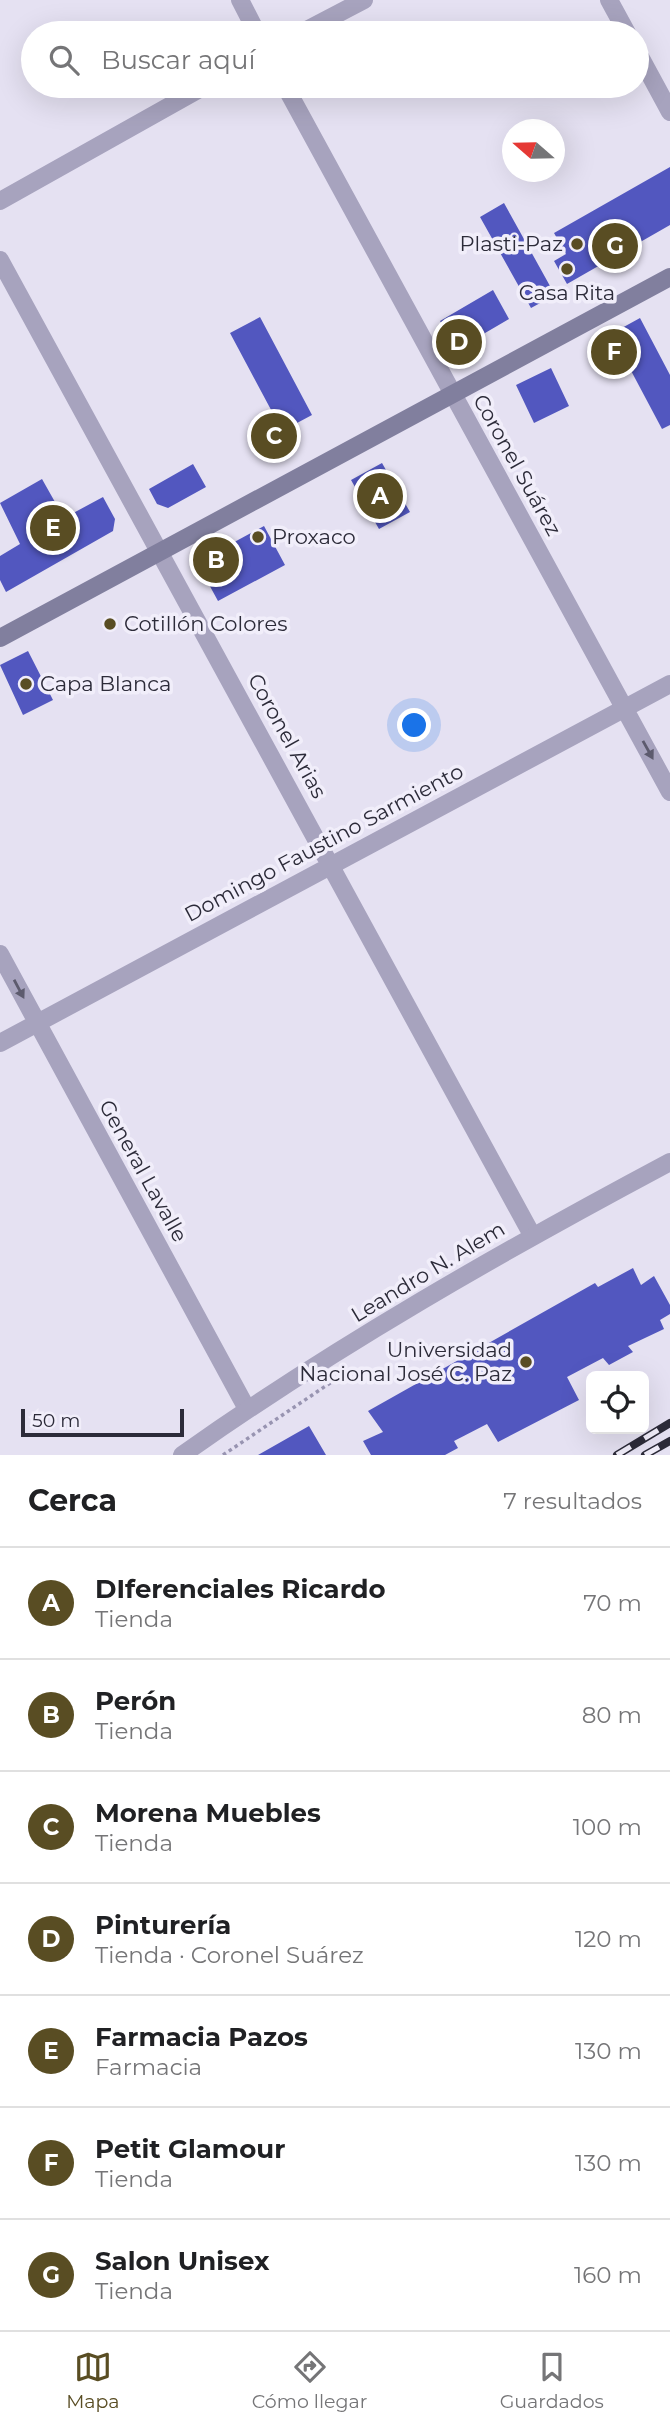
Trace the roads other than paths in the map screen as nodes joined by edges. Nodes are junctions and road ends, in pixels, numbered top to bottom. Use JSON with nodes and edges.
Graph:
{"nodes":[{"id":1,"x":240,"y":0,"type":"edge"},
{"id":2,"x":364,"y":0,"type":"edge"},
{"id":3,"x":609,"y":0,"type":"edge"},
{"id":4,"x":251,"y":21,"type":"edge"},
{"id":5,"x":324,"y":21,"type":"edge"},
{"id":6,"x":620,"y":21,"type":"edge"},
{"id":7,"x":649,"y":73,"type":"edge"},
{"id":8,"x":184,"y":98,"type":"edge"},
{"id":9,"x":292,"y":98,"type":"edge"},
{"id":10,"x":670,"y":112,"type":"edge"},
{"id":11,"x":0,"y":201,"type":"edge"},
{"id":12,"x":0,"y":260,"type":"edge"},
{"id":13,"x":670,"y":277,"type":"edge"},
{"id":14,"x":452,"y":393,"type":"junction"},
{"id":15,"x":161,"y":551,"type":"junction"},
{"id":16,"x":0,"y":638,"type":"edge"},
{"id":17,"x":670,"y":684,"type":"edge"},
{"id":18,"x":625,"y":709,"type":"junction"},
{"id":19,"x":670,"y":792,"type":"edge"},
{"id":20,"x":331,"y":864,"type":"junction"},
{"id":21,"x":0,"y":954,"type":"edge"},
{"id":22,"x":37,"y":1024,"type":"junction"},
{"id":23,"x":0,"y":1043,"type":"edge"},
{"id":24,"x":670,"y":1162,"type":"edge"},
{"id":25,"x":533,"y":1235,"type":"junction"},
{"id":26,"x":247,"y":1409,"type":"junction"},
{"id":27,"x":181,"y":1455,"type":"edge"}],
"edges":[{"from":1,"to":4,"type":"street"},
{"from":2,"to":5,"type":"street"},
{"from":3,"to":6,"type":"street"},
{"from":7,"to":10,"type":"street"},
{"from":8,"to":11,"type":"street"},
{"from":9,"to":14,"type":"street","name":"Coronel Suárez"},
{"from":12,"to":15,"type":"street","name":"Coronel Arias"},
{"from":13,"to":14,"type":"main road"},
{"from":14,"to":15,"type":"main road"},
{"from":14,"to":18,"type":"street","name":"Coronel Suárez"},
{"from":15,"to":16,"type":"main road"},
{"from":15,"to":20,"type":"street","name":"Coronel Arias"},
{"from":17,"to":18,"type":"street","name":"Domingo Faustino Sarmiento"},
{"from":18,"to":19,"type":"street","name":"Coronel Suárez","one_way":true},
{"from":18,"to":20,"type":"street","name":"Domingo Faustino Sarmiento"},
{"from":20,"to":22,"type":"street","name":"Domingo Faustino Sarmiento"},
{"from":20,"to":25,"type":"street","name":"Coronel Arias"},
{"from":21,"to":22,"type":"street","name":"General Lavalle","one_way":true},
{"from":22,"to":23,"type":"street","name":"Domingo Faustino Sarmiento"},
{"from":22,"to":26,"type":"street","name":"General Lavalle"},
{"from":24,"to":25,"type":"street","name":"Leandro N. Alem"},
{"from":25,"to":26,"type":"street","name":"Leandro N. Alem"},
{"from":26,"to":27,"type":"street","name":"Leandro N. Alem"}]}
